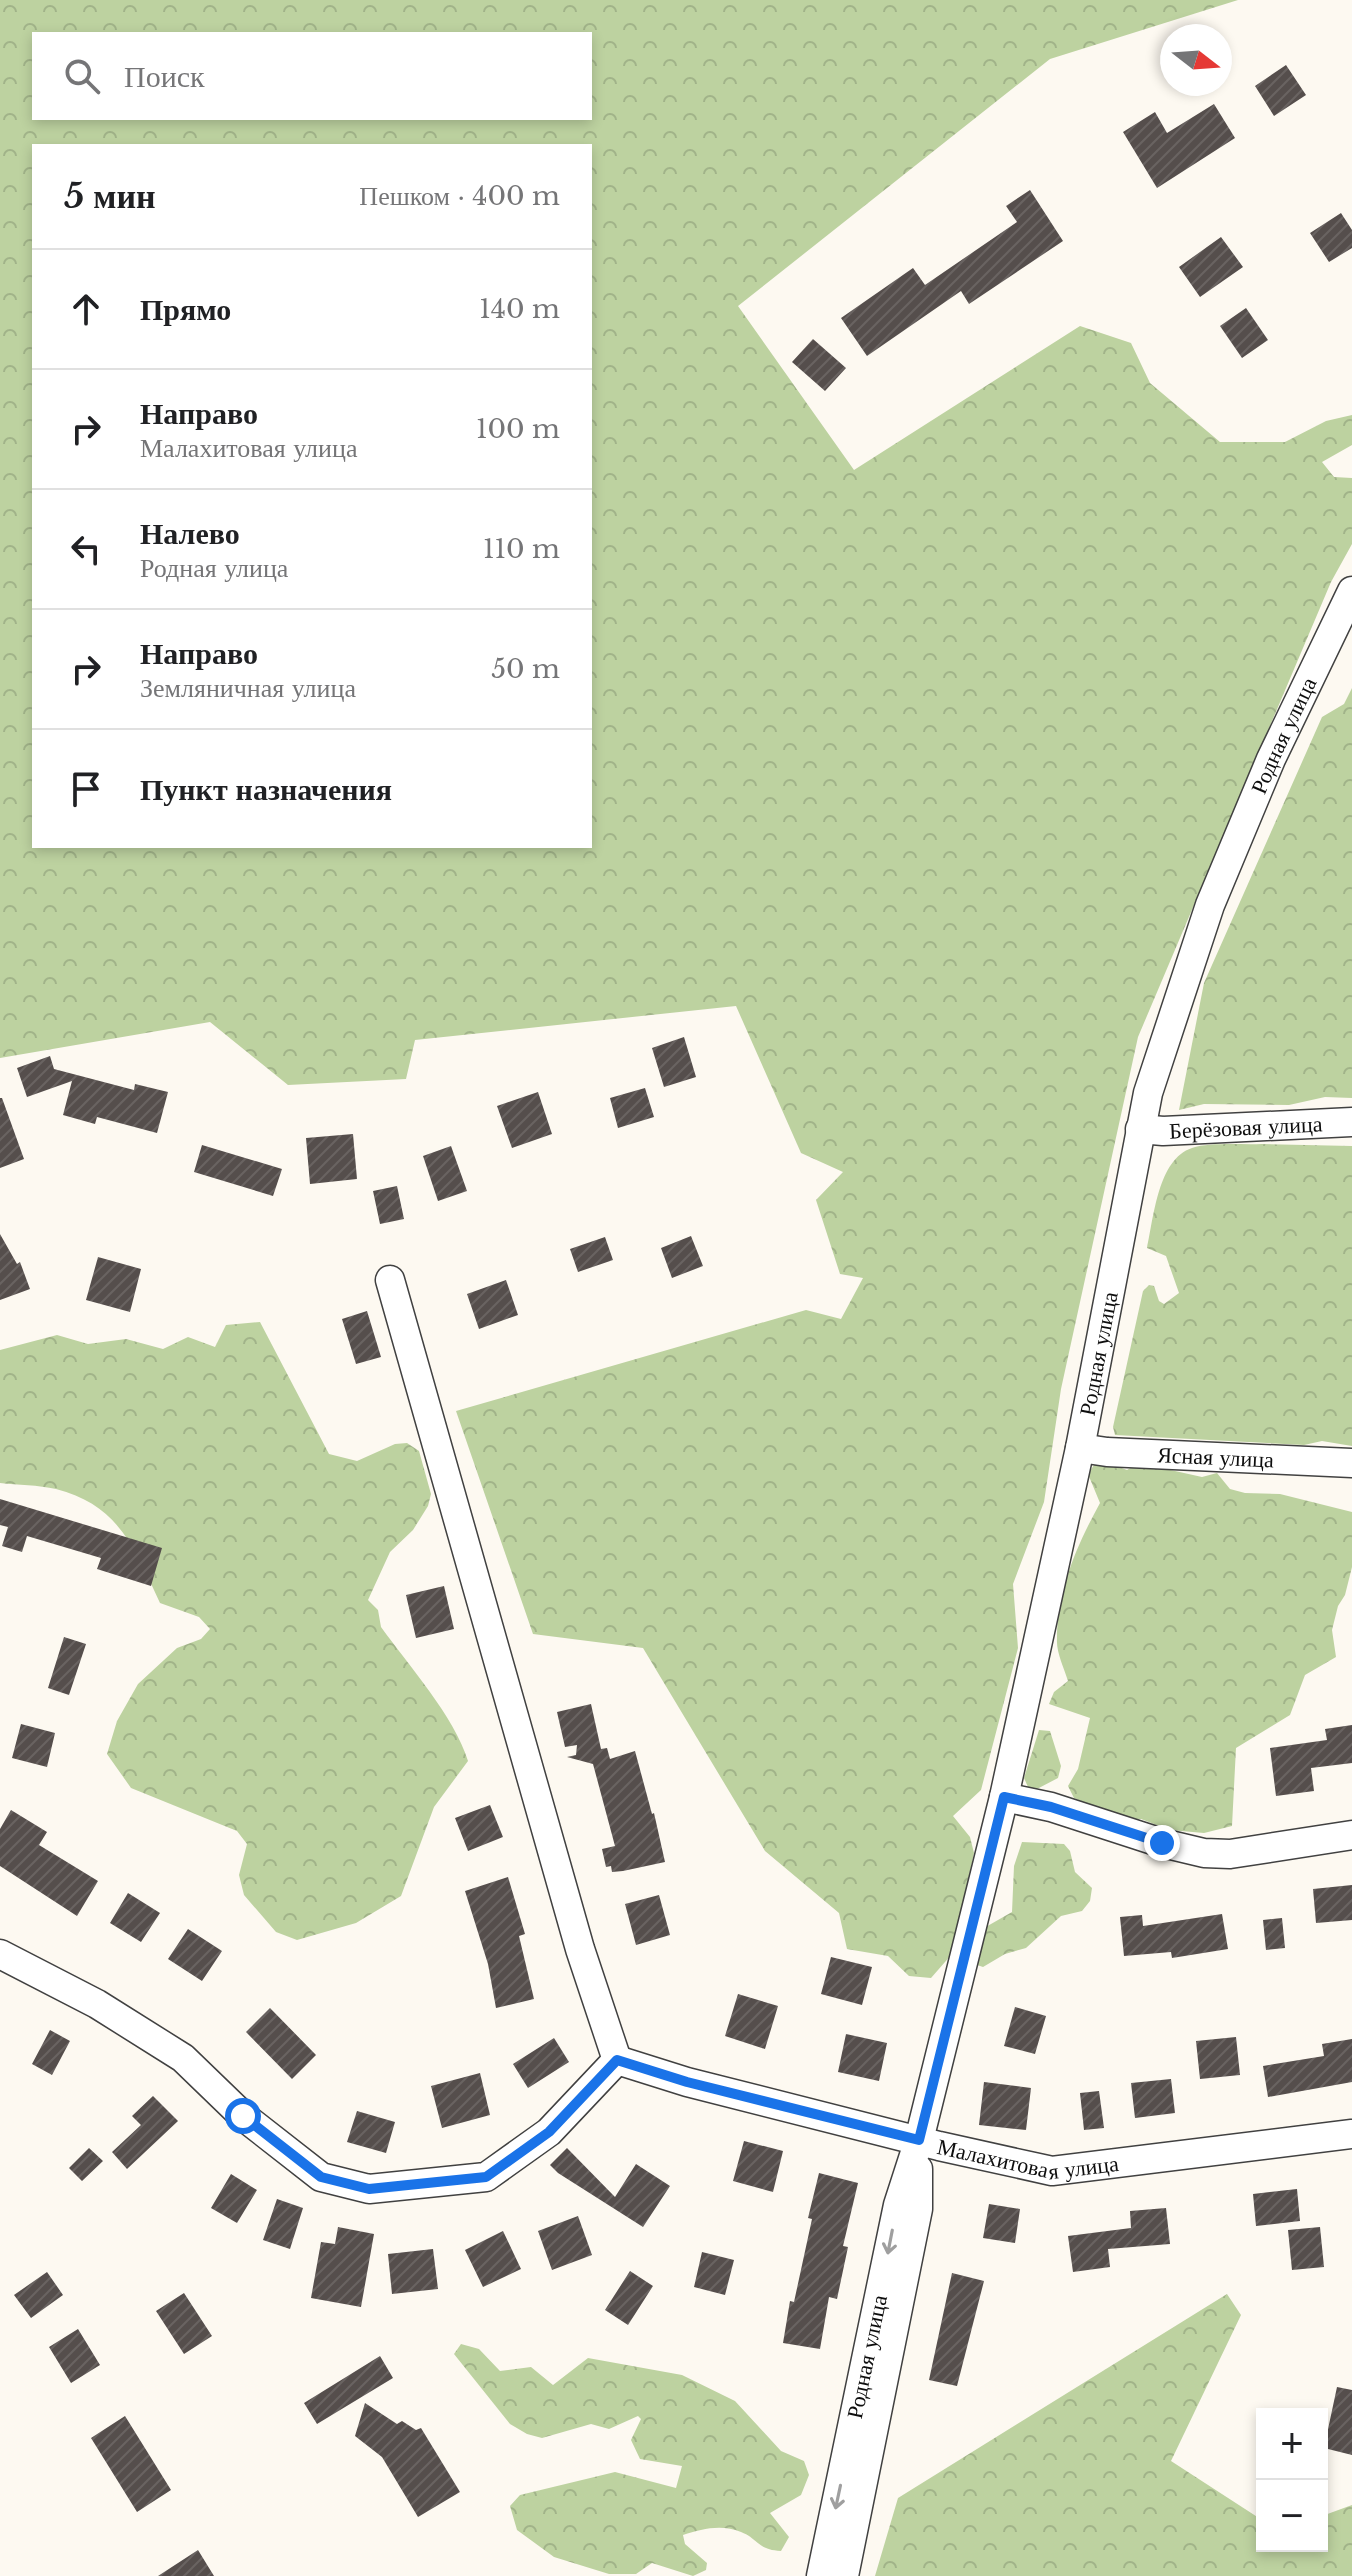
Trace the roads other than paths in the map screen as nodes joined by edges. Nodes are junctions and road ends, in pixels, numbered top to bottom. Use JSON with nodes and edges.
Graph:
{"nodes":[{"id":1,"x":1352,"y":591,"type":"edge"},
{"id":2,"x":1352,"y":1122,"type":"edge"},
{"id":3,"x":1140,"y":1129,"type":"junction"},
{"id":4,"x":390,"y":1280,"type":"dead end"},
{"id":5,"x":1080,"y":1448,"type":"junction"},
{"id":6,"x":1352,"y":1463,"type":"edge"},
{"id":7,"x":1004,"y":1797,"type":"junction"},
{"id":8,"x":1352,"y":1835,"type":"edge"},
{"id":9,"x":0,"y":1954,"type":"edge"},
{"id":10,"x":617,"y":2060,"type":"junction"},
{"id":11,"x":1352,"y":2134,"type":"edge"},
{"id":12,"x":919,"y":2140,"type":"junction"},
{"id":13,"x":821,"y":2576,"type":"edge"},
{"id":14,"x":844,"y":2576,"type":"edge"}],
"edges":[{"from":1,"to":3,"type":"street","name":"Родная улица"},
{"from":2,"to":3,"type":"street","name":"Берёзовая улица"},
{"from":3,"to":5,"type":"street","name":"Родная улица"},
{"from":4,"to":10,"type":"street"},
{"from":5,"to":6,"type":"street","name":"Ясная улица"},
{"from":5,"to":7,"type":"street","name":"Родная улица"},
{"from":7,"to":8,"type":"street"},
{"from":7,"to":12,"type":"street","name":"Родная улица"},
{"from":9,"to":10,"type":"street"},
{"from":10,"to":12,"type":"street","name":"Малахитовая улица"},
{"from":11,"to":12,"type":"street","name":"Малахитовая улица"},
{"from":12,"to":13,"type":"street","name":"Родная улица","one_way":true},
{"from":12,"to":14,"type":"street","name":"Родная улица"}]}
